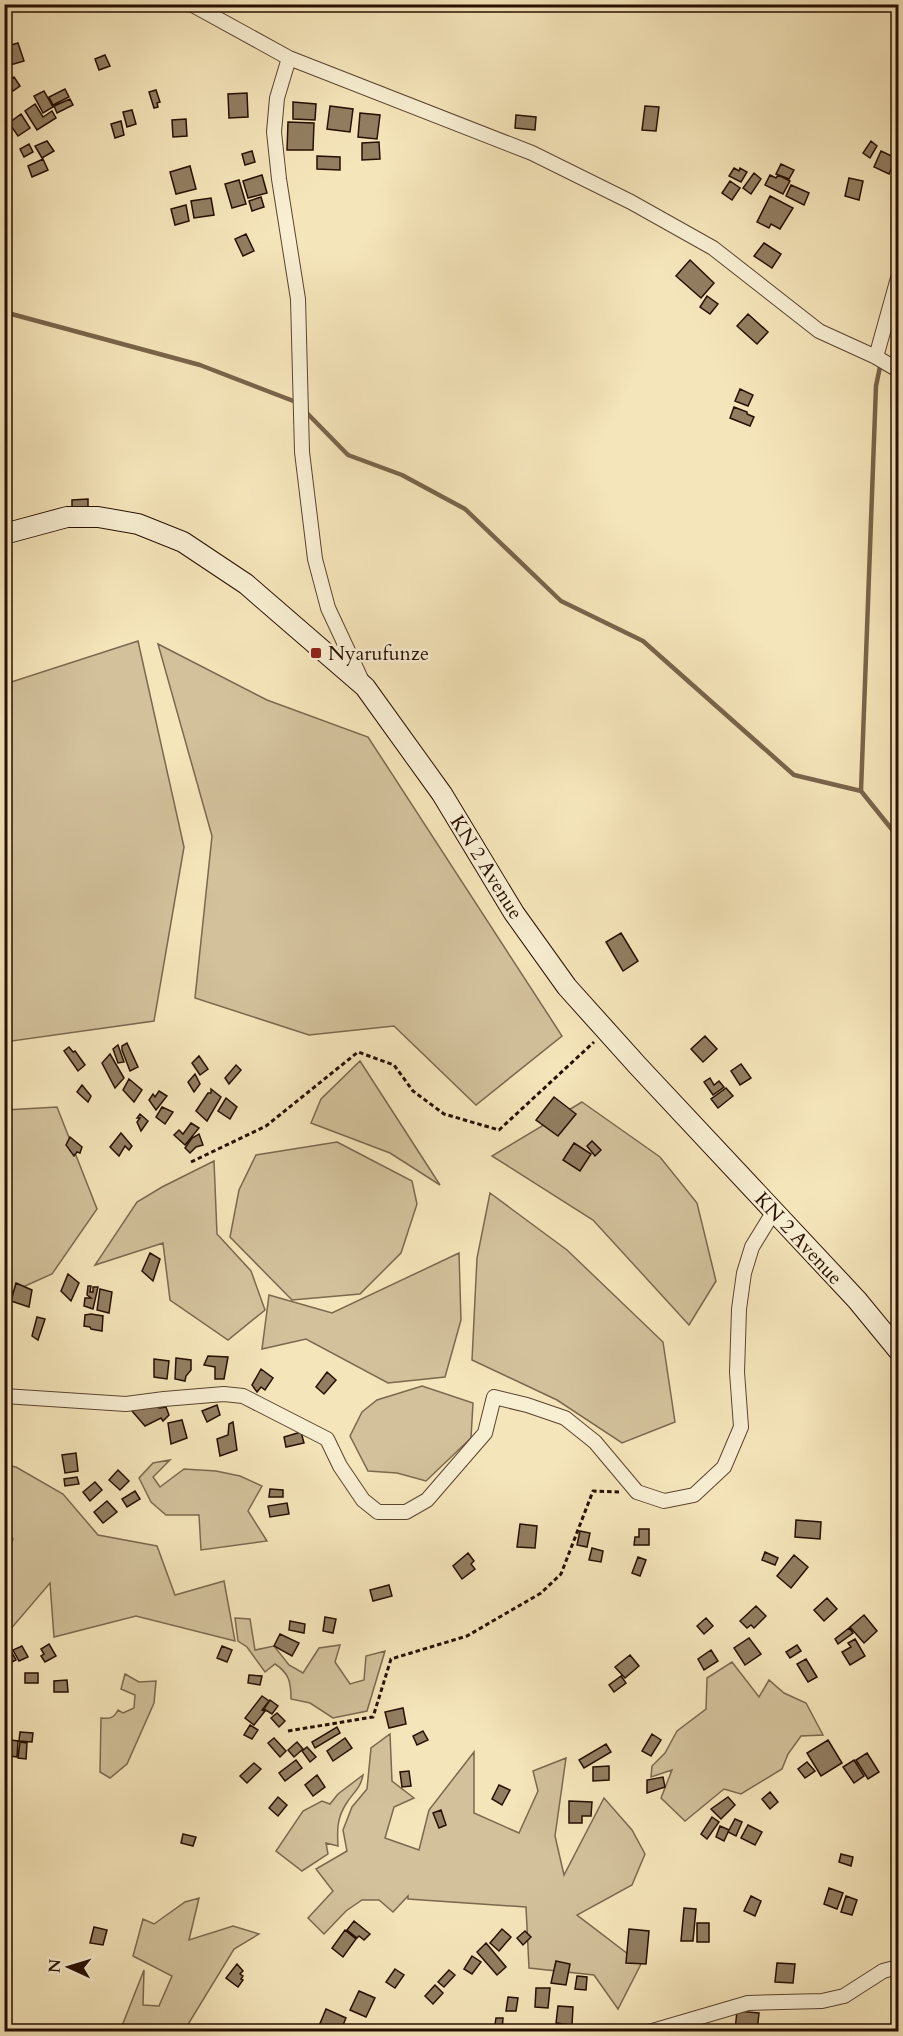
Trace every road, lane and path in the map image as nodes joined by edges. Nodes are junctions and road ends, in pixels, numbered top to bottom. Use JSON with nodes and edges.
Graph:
{"nodes":[{"id":1,"x":191,"y":4,"type":"edge"},
{"id":2,"x":289,"y":58,"type":"junction"},
{"id":3,"x":898,"y":278,"type":"edge"},
{"id":4,"x":876,"y":357,"type":"junction"},
{"id":5,"x":898,"y":370,"type":"edge"},
{"id":6,"x":4,"y":534,"type":"edge"},
{"id":7,"x":365,"y":687,"type":"junction"},
{"id":8,"x":606,"y":1030,"type":"junction"},
{"id":9,"x":191,"y":1162,"type":"dead end"},
{"id":10,"x":774,"y":1211,"type":"junction"},
{"id":11,"x":898,"y":1350,"type":"edge"},
{"id":12,"x":4,"y":1396,"type":"edge"},
{"id":13,"x":637,"y":1492,"type":"junction"},
{"id":14,"x":288,"y":1731,"type":"dead end"},
{"id":15,"x":898,"y":1966,"type":"edge"},
{"id":16,"x":649,"y":2031,"type":"edge"}],
"edges":[{"from":1,"to":2,"type":"street"},
{"from":2,"to":4,"type":"street"},
{"from":2,"to":7,"type":"street"},
{"from":3,"to":4,"type":"street"},
{"from":4,"to":5,"type":"street"},
{"from":6,"to":7,"type":"main road","name":"KN 2 Avenue"},
{"from":7,"to":8,"type":"main road","name":"KN 2 Avenue"},
{"from":8,"to":9,"type":"path"},
{"from":8,"to":10,"type":"main road","name":"KN 2 Avenue"},
{"from":10,"to":11,"type":"main road","name":"KN 2 Avenue"},
{"from":10,"to":13,"type":"street"},
{"from":12,"to":13,"type":"street"},
{"from":13,"to":14,"type":"path"},
{"from":15,"to":16,"type":"street"}]}
